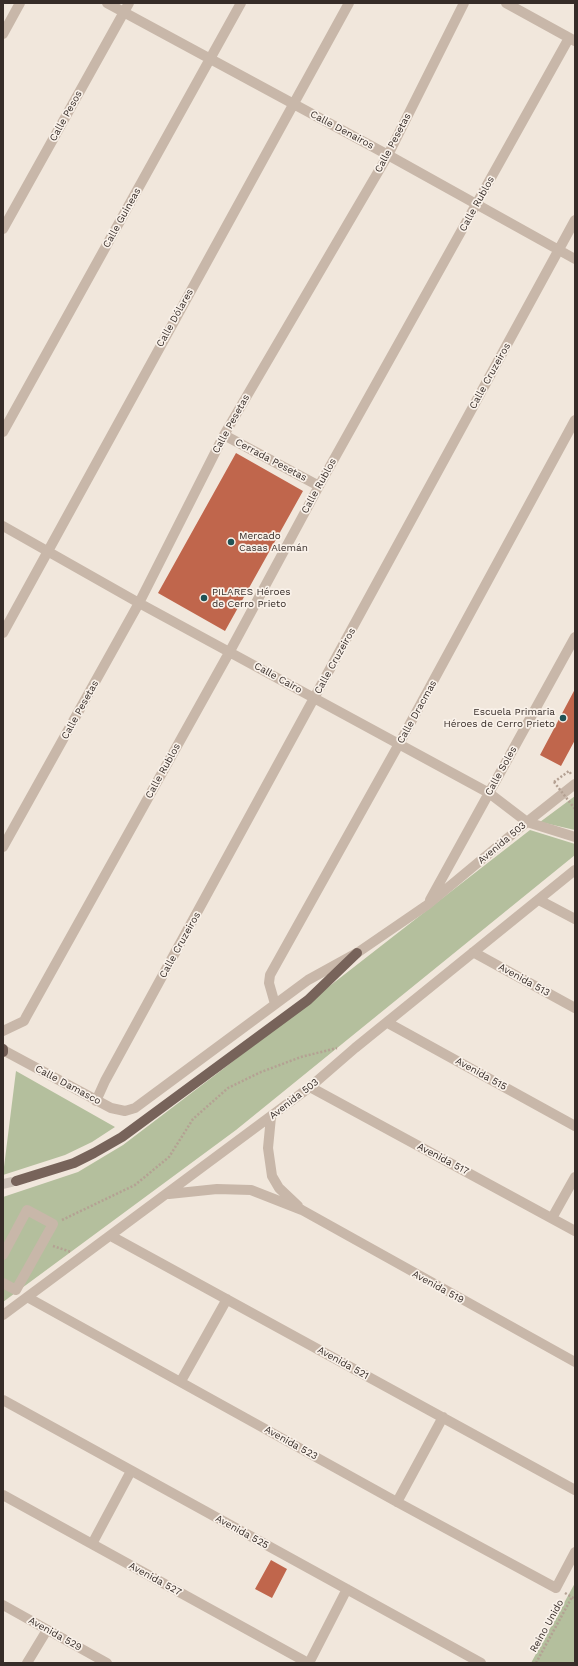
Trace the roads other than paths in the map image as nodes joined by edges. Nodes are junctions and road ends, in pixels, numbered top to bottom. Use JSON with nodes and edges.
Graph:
{"nodes":[{"id":1,"x":20,"y":3,"type":"edge"},
{"id":2,"x":108,"y":3,"type":"edge"},
{"id":3,"x":129,"y":3,"type":"edge"},
{"id":4,"x":241,"y":3,"type":"edge"},
{"id":5,"x":349,"y":3,"type":"edge"},
{"id":6,"x":464,"y":3,"type":"edge"},
{"id":7,"x":506,"y":3,"type":"edge"},
{"id":8,"x":124,"y":12,"type":"junction"},
{"id":9,"x":3,"y":34,"type":"edge"},
{"id":10,"x":572,"y":39,"type":"edge"},
{"id":11,"x":211,"y":58,"type":"junction"},
{"id":12,"x":293,"y":104,"type":"junction"},
{"id":13,"x":388,"y":155,"type":"junction"},
{"id":14,"x":476,"y":205,"type":"junction"},
{"id":15,"x":575,"y":220,"type":"edge"},
{"id":16,"x":3,"y":229,"type":"edge"},
{"id":17,"x":558,"y":250,"type":"junction"},
{"id":18,"x":575,"y":259,"type":"edge"},
{"id":19,"x":575,"y":420,"type":"edge"},
{"id":20,"x":3,"y":432,"type":"edge"},
{"id":21,"x":224,"y":435,"type":"junction"},
{"id":22,"x":319,"y":486,"type":"junction"},
{"id":23,"x":3,"y":526,"type":"edge"},
{"id":24,"x":47,"y":550,"type":"junction"},
{"id":25,"x":139,"y":603,"type":"junction"},
{"id":26,"x":3,"y":633,"type":"edge"},
{"id":27,"x":575,"y":637,"type":"edge"},
{"id":28,"x":230,"y":651,"type":"junction"},
{"id":29,"x":315,"y":698,"type":"junction"},
{"id":30,"x":399,"y":744,"type":"junction"},
{"id":31,"x":575,"y":784,"type":"edge"},
{"id":32,"x":489,"y":793,"type":"junction"},
{"id":33,"x":527,"y":822,"type":"junction"},
{"id":34,"x":575,"y":837,"type":"edge"},
{"id":35,"x":3,"y":847,"type":"edge"},
{"id":36,"x":575,"y":870,"type":"edge"},
{"id":37,"x":539,"y":900,"type":"junction"},
{"id":38,"x":427,"y":906,"type":"junction"},
{"id":39,"x":575,"y":920,"type":"edge"},
{"id":40,"x":473,"y":952,"type":"junction"},
{"id":41,"x":357,"y":953,"type":"junction"},
{"id":42,"x":276,"y":1004,"type":"junction"},
{"id":43,"x":575,"y":1008,"type":"edge"},
{"id":44,"x":388,"y":1023,"type":"junction"},
{"id":45,"x":3,"y":1031,"type":"edge"},
{"id":46,"x":3,"y":1050,"type":"edge"},
{"id":47,"x":310,"y":1087,"type":"junction"},
{"id":48,"x":96,"y":1101,"type":"junction"},
{"id":49,"x":135,"y":1108,"type":"joint"},
{"id":50,"x":271,"y":1117,"type":"junction"},
{"id":51,"x":575,"y":1126,"type":"edge"},
{"id":52,"x":575,"y":1177,"type":"edge"},
{"id":53,"x":16,"y":1181,"type":"tunnel mouth"},
{"id":54,"x":168,"y":1194,"type":"junction"},
{"id":55,"x":302,"y":1210,"type":"junction"},
{"id":56,"x":552,"y":1218,"type":"junction"},
{"id":57,"x":575,"y":1231,"type":"edge"},
{"id":58,"x":111,"y":1236,"type":"junction"},
{"id":59,"x":3,"y":1255,"type":"edge"},
{"id":60,"x":3,"y":1283,"type":"edge"},
{"id":61,"x":27,"y":1297,"type":"junction"},
{"id":62,"x":227,"y":1299,"type":"junction"},
{"id":63,"x":3,"y":1315,"type":"edge"},
{"id":64,"x":575,"y":1362,"type":"edge"},
{"id":65,"x":181,"y":1381,"type":"junction"},
{"id":66,"x":3,"y":1400,"type":"edge"},
{"id":67,"x":443,"y":1417,"type":"junction"},
{"id":68,"x":131,"y":1471,"type":"junction"},
{"id":69,"x":575,"y":1490,"type":"edge"},
{"id":70,"x":3,"y":1495,"type":"edge"},
{"id":71,"x":397,"y":1502,"type":"junction"},
{"id":72,"x":92,"y":1544,"type":"junction"},
{"id":73,"x":575,"y":1552,"type":"edge"},
{"id":74,"x":347,"y":1589,"type":"junction"},
{"id":75,"x":3,"y":1606,"type":"edge"},
{"id":76,"x":47,"y":1630,"type":"junction"},
{"id":77,"x":27,"y":1663,"type":"edge"},
{"id":78,"x":107,"y":1663,"type":"edge"},
{"id":79,"x":308,"y":1663,"type":"edge"},
{"id":80,"x":481,"y":1663,"type":"edge"}],
"edges":[{"from":1,"to":9,"type":"street"},
{"from":2,"to":8,"type":"street","name":"Calle Denairos"},
{"from":3,"to":8,"type":"street","name":"Calle Pesos"},
{"from":4,"to":11,"type":"street","name":"Calle Guineas"},
{"from":5,"to":12,"type":"street","name":"Calle Dólares"},
{"from":6,"to":13,"type":"street","name":"Calle Pesetas"},
{"from":7,"to":10,"type":"street"},
{"from":8,"to":11,"type":"street","name":"Calle Denairos"},
{"from":8,"to":16,"type":"street","name":"Calle Pesos"},
{"from":10,"to":14,"type":"street","name":"Calle Rublos"},
{"from":11,"to":12,"type":"street","name":"Calle Denairos"},
{"from":11,"to":20,"type":"street","name":"Calle Guineas"},
{"from":12,"to":13,"type":"street","name":"Calle Denairos"},
{"from":12,"to":24,"type":"street","name":"Calle Dólares"},
{"from":13,"to":14,"type":"street","name":"Calle Denairos"},
{"from":13,"to":21,"type":"street","name":"Calle Pesetas"},
{"from":14,"to":17,"type":"street","name":"Calle Denairos"},
{"from":14,"to":22,"type":"street","name":"Calle Rublos"},
{"from":15,"to":17,"type":"street","name":"Calle Cruzeiros"},
{"from":17,"to":18,"type":"street","name":"Calle Denairos"},
{"from":17,"to":29,"type":"street","name":"Calle Cruzeiros"},
{"from":19,"to":30,"type":"street","name":"Calle Dracmas"},
{"from":21,"to":22,"type":"street","name":"Cerrada Pesetas"},
{"from":21,"to":25,"type":"street","name":"Calle Pesetas"},
{"from":22,"to":28,"type":"street","name":"Calle Rublos"},
{"from":23,"to":24,"type":"street","name":"Calle Cairo"},
{"from":24,"to":25,"type":"street","name":"Calle Cairo"},
{"from":24,"to":26,"type":"street","name":"Calle Dólares"},
{"from":25,"to":28,"type":"street","name":"Calle Cairo"},
{"from":25,"to":35,"type":"street","name":"Calle Pesetas"},
{"from":27,"to":32,"type":"street","name":"Calle Soles"},
{"from":28,"to":29,"type":"street","name":"Calle Cairo"},
{"from":28,"to":45,"type":"street","name":"Calle Rublos"},
{"from":29,"to":30,"type":"street","name":"Calle Cairo"},
{"from":29,"to":48,"type":"street","name":"Calle Cruzeiros"},
{"from":30,"to":32,"type":"street","name":"Calle Cairo"},
{"from":30,"to":42,"type":"street","name":"Calle Dracmas"},
{"from":31,"to":33,"type":"street","name":"Avenida 503"},
{"from":32,"to":33,"type":"street","name":"Calle Cairo"},
{"from":32,"to":38,"type":"street","name":"Calle Soles"},
{"from":33,"to":34,"type":"street","name":"Calle Cairo"},
{"from":33,"to":38,"type":"street","name":"Avenida 503"},
{"from":36,"to":37,"type":"street","name":"Avenida 503"},
{"from":37,"to":39,"type":"street"},
{"from":37,"to":40,"type":"street","name":"Avenida 503"},
{"from":38,"to":41,"type":"street","name":"Avenida 503"},
{"from":40,"to":43,"type":"street","name":"Avenida 513"},
{"from":40,"to":44,"type":"street","name":"Avenida 503"},
{"from":41,"to":42,"type":"street","name":"Avenida 503"},
{"from":41,"to":53,"type":"main road"},
{"from":42,"to":49,"type":"street","name":"Avenida 503"},
{"from":44,"to":47,"type":"street","name":"Avenida 503"},
{"from":44,"to":51,"type":"street","name":"Avenida 515"},
{"from":46,"to":48,"type":"street","name":"Calle Damasco"},
{"from":47,"to":50,"type":"street","name":"Avenida 503"},
{"from":47,"to":56,"type":"street","name":"Avenida 517"},
{"from":48,"to":49,"type":"street","name":"Calle Damasco"},
{"from":50,"to":54,"type":"street","name":"Avenida 503"},
{"from":50,"to":55,"type":"street","name":"Avenida 519"},
{"from":52,"to":56,"type":"street"},
{"from":54,"to":55,"type":"street","name":"Avenida 519"},
{"from":54,"to":58,"type":"street","name":"Avenida 503"},
{"from":55,"to":64,"type":"street","name":"Avenida 519"},
{"from":56,"to":57,"type":"street","name":"Avenida 517"},
{"from":58,"to":61,"type":"street","name":"Avenida 503"},
{"from":58,"to":62,"type":"street","name":"Avenida 521"},
{"from":59,"to":60,"type":"street"},
{"from":61,"to":63,"type":"street","name":"Avenida 503"},
{"from":61,"to":65,"type":"street","name":"Avenida 523"},
{"from":62,"to":65,"type":"street"},
{"from":62,"to":67,"type":"street","name":"Avenida 521"},
{"from":65,"to":71,"type":"street","name":"Avenida 523"},
{"from":66,"to":68,"type":"street","name":"Avenida 525"},
{"from":67,"to":69,"type":"street","name":"Avenida 521"},
{"from":67,"to":71,"type":"street"},
{"from":68,"to":72,"type":"street"},
{"from":68,"to":74,"type":"street","name":"Avenida 525"},
{"from":70,"to":72,"type":"street","name":"Avenida 527"},
{"from":71,"to":73,"type":"street","name":"Avenida 523"},
{"from":72,"to":79,"type":"street","name":"Avenida 527"},
{"from":74,"to":79,"type":"street"},
{"from":74,"to":80,"type":"street","name":"Avenida 525"},
{"from":75,"to":76,"type":"street","name":"Avenida 529"},
{"from":76,"to":77,"type":"street"},
{"from":76,"to":78,"type":"street","name":"Avenida 529"}]}
